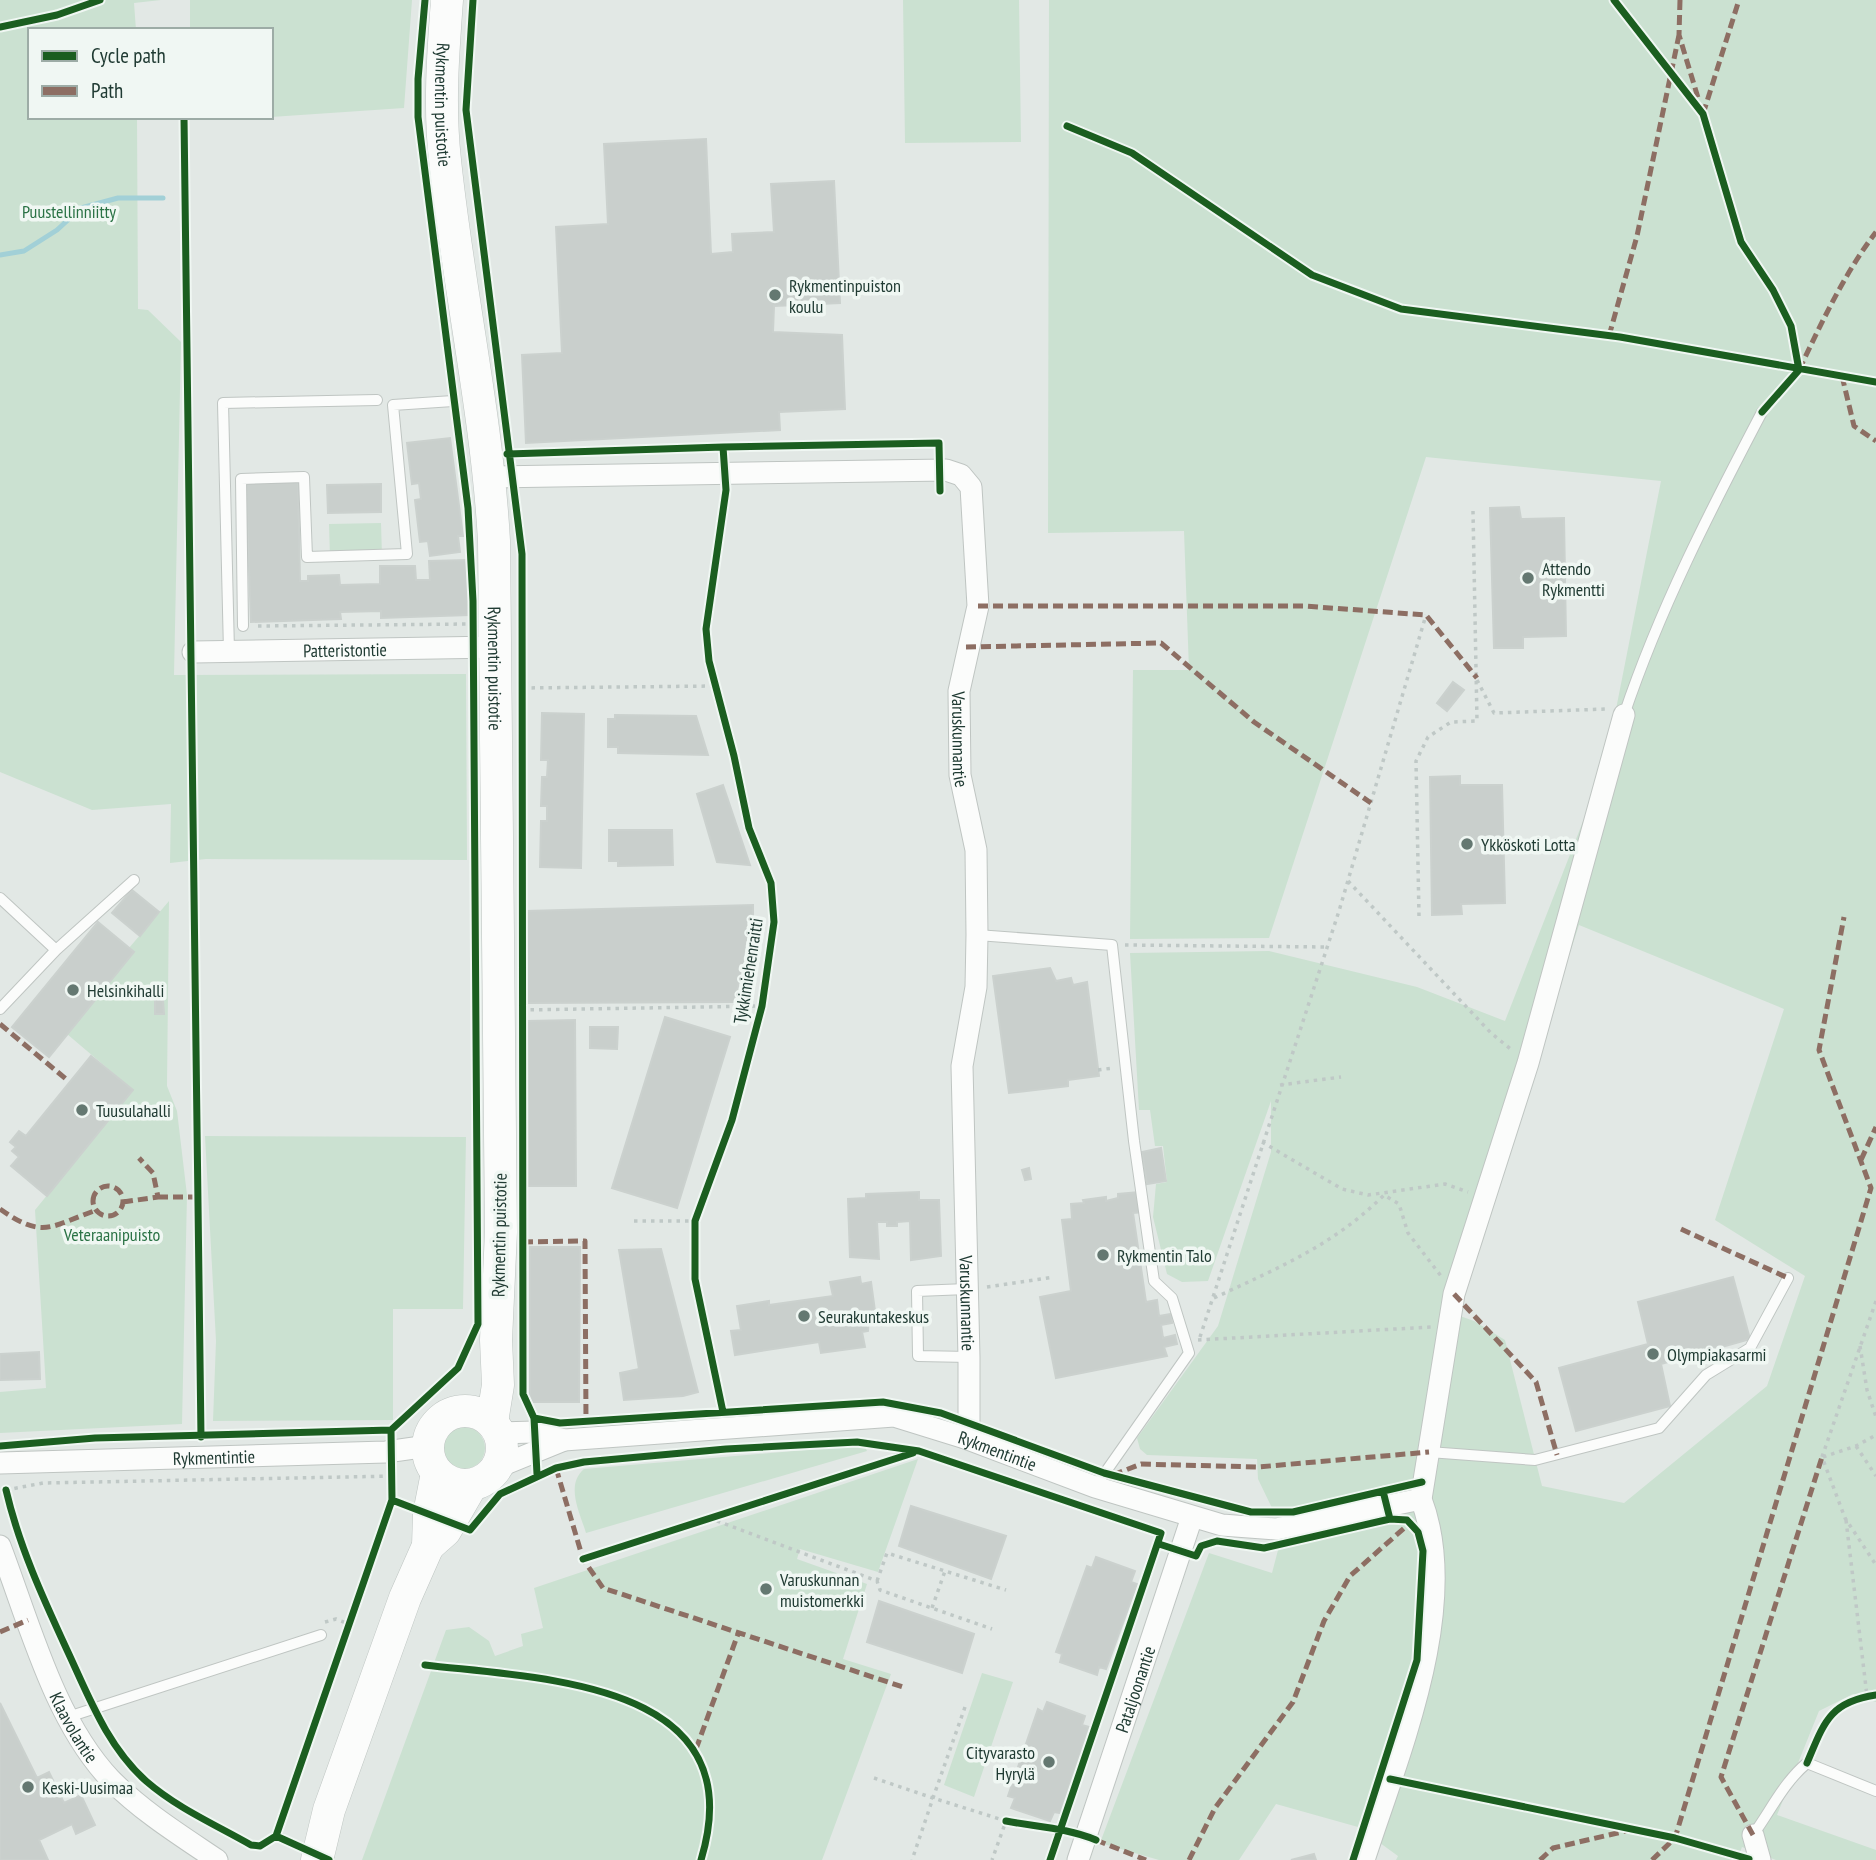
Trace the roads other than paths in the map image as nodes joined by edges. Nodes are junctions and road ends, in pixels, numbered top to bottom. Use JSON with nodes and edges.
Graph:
{"nodes":[{"id":1,"x":447,"y":0,"type":"edge"},
{"id":2,"x":377,"y":400,"type":"dead end"},
{"id":3,"x":453,"y":401,"type":"dead end"},
{"id":4,"x":1762,"y":412,"type":"dead end"},
{"id":5,"x":490,"y":477,"type":"junction"},
{"id":6,"x":243,"y":626,"type":"road end"},
{"id":7,"x":485,"y":647,"type":"junction"},
{"id":8,"x":229,"y":651,"type":"junction"},
{"id":9,"x":193,"y":652,"type":"dead end"},
{"id":10,"x":1625,"y":712,"type":"joint"},
{"id":11,"x":134,"y":880,"type":"dead end"},
{"id":12,"x":0,"y":898,"type":"edge"},
{"id":13,"x":977,"y":935,"type":"junction"},
{"id":14,"x":56,"y":950,"type":"junction"},
{"id":15,"x":0,"y":1009,"type":"edge"},
{"id":16,"x":1788,"y":1278,"type":"dead end"},
{"id":17,"x":967,"y":1289,"type":"junction"},
{"id":18,"x":496,"y":1340,"type":"junction"},
{"id":19,"x":969,"y":1357,"type":"junction"},
{"id":20,"x":457,"y":1412,"type":"junction"},
{"id":21,"x":496,"y":1427,"type":"junction"},
{"id":22,"x":965,"y":1438,"type":"junction"},
{"id":23,"x":564,"y":1440,"type":"junction"},
{"id":24,"x":1429,"y":1452,"type":"junction"},
{"id":25,"x":433,"y":1460,"type":"junction"},
{"id":26,"x":0,"y":1463,"type":"edge"},
{"id":27,"x":498,"y":1467,"type":"junction"},
{"id":28,"x":471,"y":1486,"type":"junction"},
{"id":29,"x":1095,"y":1487,"type":"junction"},
{"id":30,"x":1421,"y":1499,"type":"junction"},
{"id":31,"x":1192,"y":1517,"type":"junction"},
{"id":32,"x":0,"y":1546,"type":"edge"},
{"id":33,"x":428,"y":1546,"type":"junction"},
{"id":34,"x":321,"y":1635,"type":"dead end"},
{"id":35,"x":68,"y":1717,"type":"junction"},
{"id":36,"x":1876,"y":1791,"type":"edge"},
{"id":37,"x":329,"y":1810,"type":"junction"},
{"id":38,"x":1753,"y":1835,"type":"joint"},
{"id":39,"x":217,"y":1860,"type":"edge"},
{"id":40,"x":291,"y":1860,"type":"edge"},
{"id":41,"x":317,"y":1860,"type":"edge"},
{"id":42,"x":1078,"y":1860,"type":"edge"},
{"id":43,"x":1364,"y":1860,"type":"edge"},
{"id":44,"x":1760,"y":1860,"type":"edge"}],
"edges":[{"from":1,"to":5,"type":"street","name":"Rykmentin puistotie"},
{"from":2,"to":8,"type":"lane"},
{"from":3,"to":6,"type":"lane"},
{"from":4,"to":10,"type":"lane"},
{"from":5,"to":7,"type":"street","name":"Rykmentin puistotie"},
{"from":5,"to":13,"type":"street","name":"Varuskunnantie"},
{"from":7,"to":8,"type":"street","name":"Patteristontie"},
{"from":7,"to":18,"type":"street","name":"Rykmentin puistotie"},
{"from":8,"to":9,"type":"street","name":"Patteristontie"},
{"from":10,"to":24,"type":"street"},
{"from":11,"to":14,"type":"lane"},
{"from":12,"to":14,"type":"lane"},
{"from":13,"to":17,"type":"street","name":"Varuskunnantie"},
{"from":13,"to":29,"type":"lane"},
{"from":14,"to":15,"type":"lane"},
{"from":16,"to":24,"type":"lane"},
{"from":17,"to":19,"type":"street","name":"Varuskunnantie"},
{"from":17,"to":19,"type":"lane"},
{"from":18,"to":20,"type":"street","name":"Rykmentin puistotie"},
{"from":18,"to":21,"type":"street","name":"Rykmentin puistotie"},
{"from":19,"to":22,"type":"street","name":"Varuskunnantie"},
{"from":20,"to":21,"type":"street"},
{"from":20,"to":25,"type":"street"},
{"from":21,"to":23,"type":"street","name":"Rykmentintie"},
{"from":21,"to":27,"type":"street"},
{"from":22,"to":23,"type":"street","name":"Rykmentintie"},
{"from":22,"to":29,"type":"street","name":"Rykmentintie"},
{"from":23,"to":27,"type":"street","name":"Rykmentintie"},
{"from":24,"to":30,"type":"street"},
{"from":25,"to":26,"type":"street","name":"Rykmentintie"},
{"from":25,"to":28,"type":"street"},
{"from":25,"to":33,"type":"street"},
{"from":27,"to":28,"type":"street"},
{"from":28,"to":33,"type":"street"},
{"from":29,"to":31,"type":"street","name":"Rykmentintie"},
{"from":30,"to":31,"type":"street","name":"Rykmentintie"},
{"from":30,"to":43,"type":"street"},
{"from":31,"to":42,"type":"street","name":"Pataljoonantie"},
{"from":32,"to":35,"type":"street","name":"Klaavolantie"},
{"from":33,"to":37,"type":"street"},
{"from":34,"to":35,"type":"lane"},
{"from":35,"to":39,"type":"street","name":"Klaavolantie"},
{"from":36,"to":38,"type":"lane"},
{"from":37,"to":40,"type":"street"},
{"from":37,"to":41,"type":"street"},
{"from":38,"to":44,"type":"street"}]}
